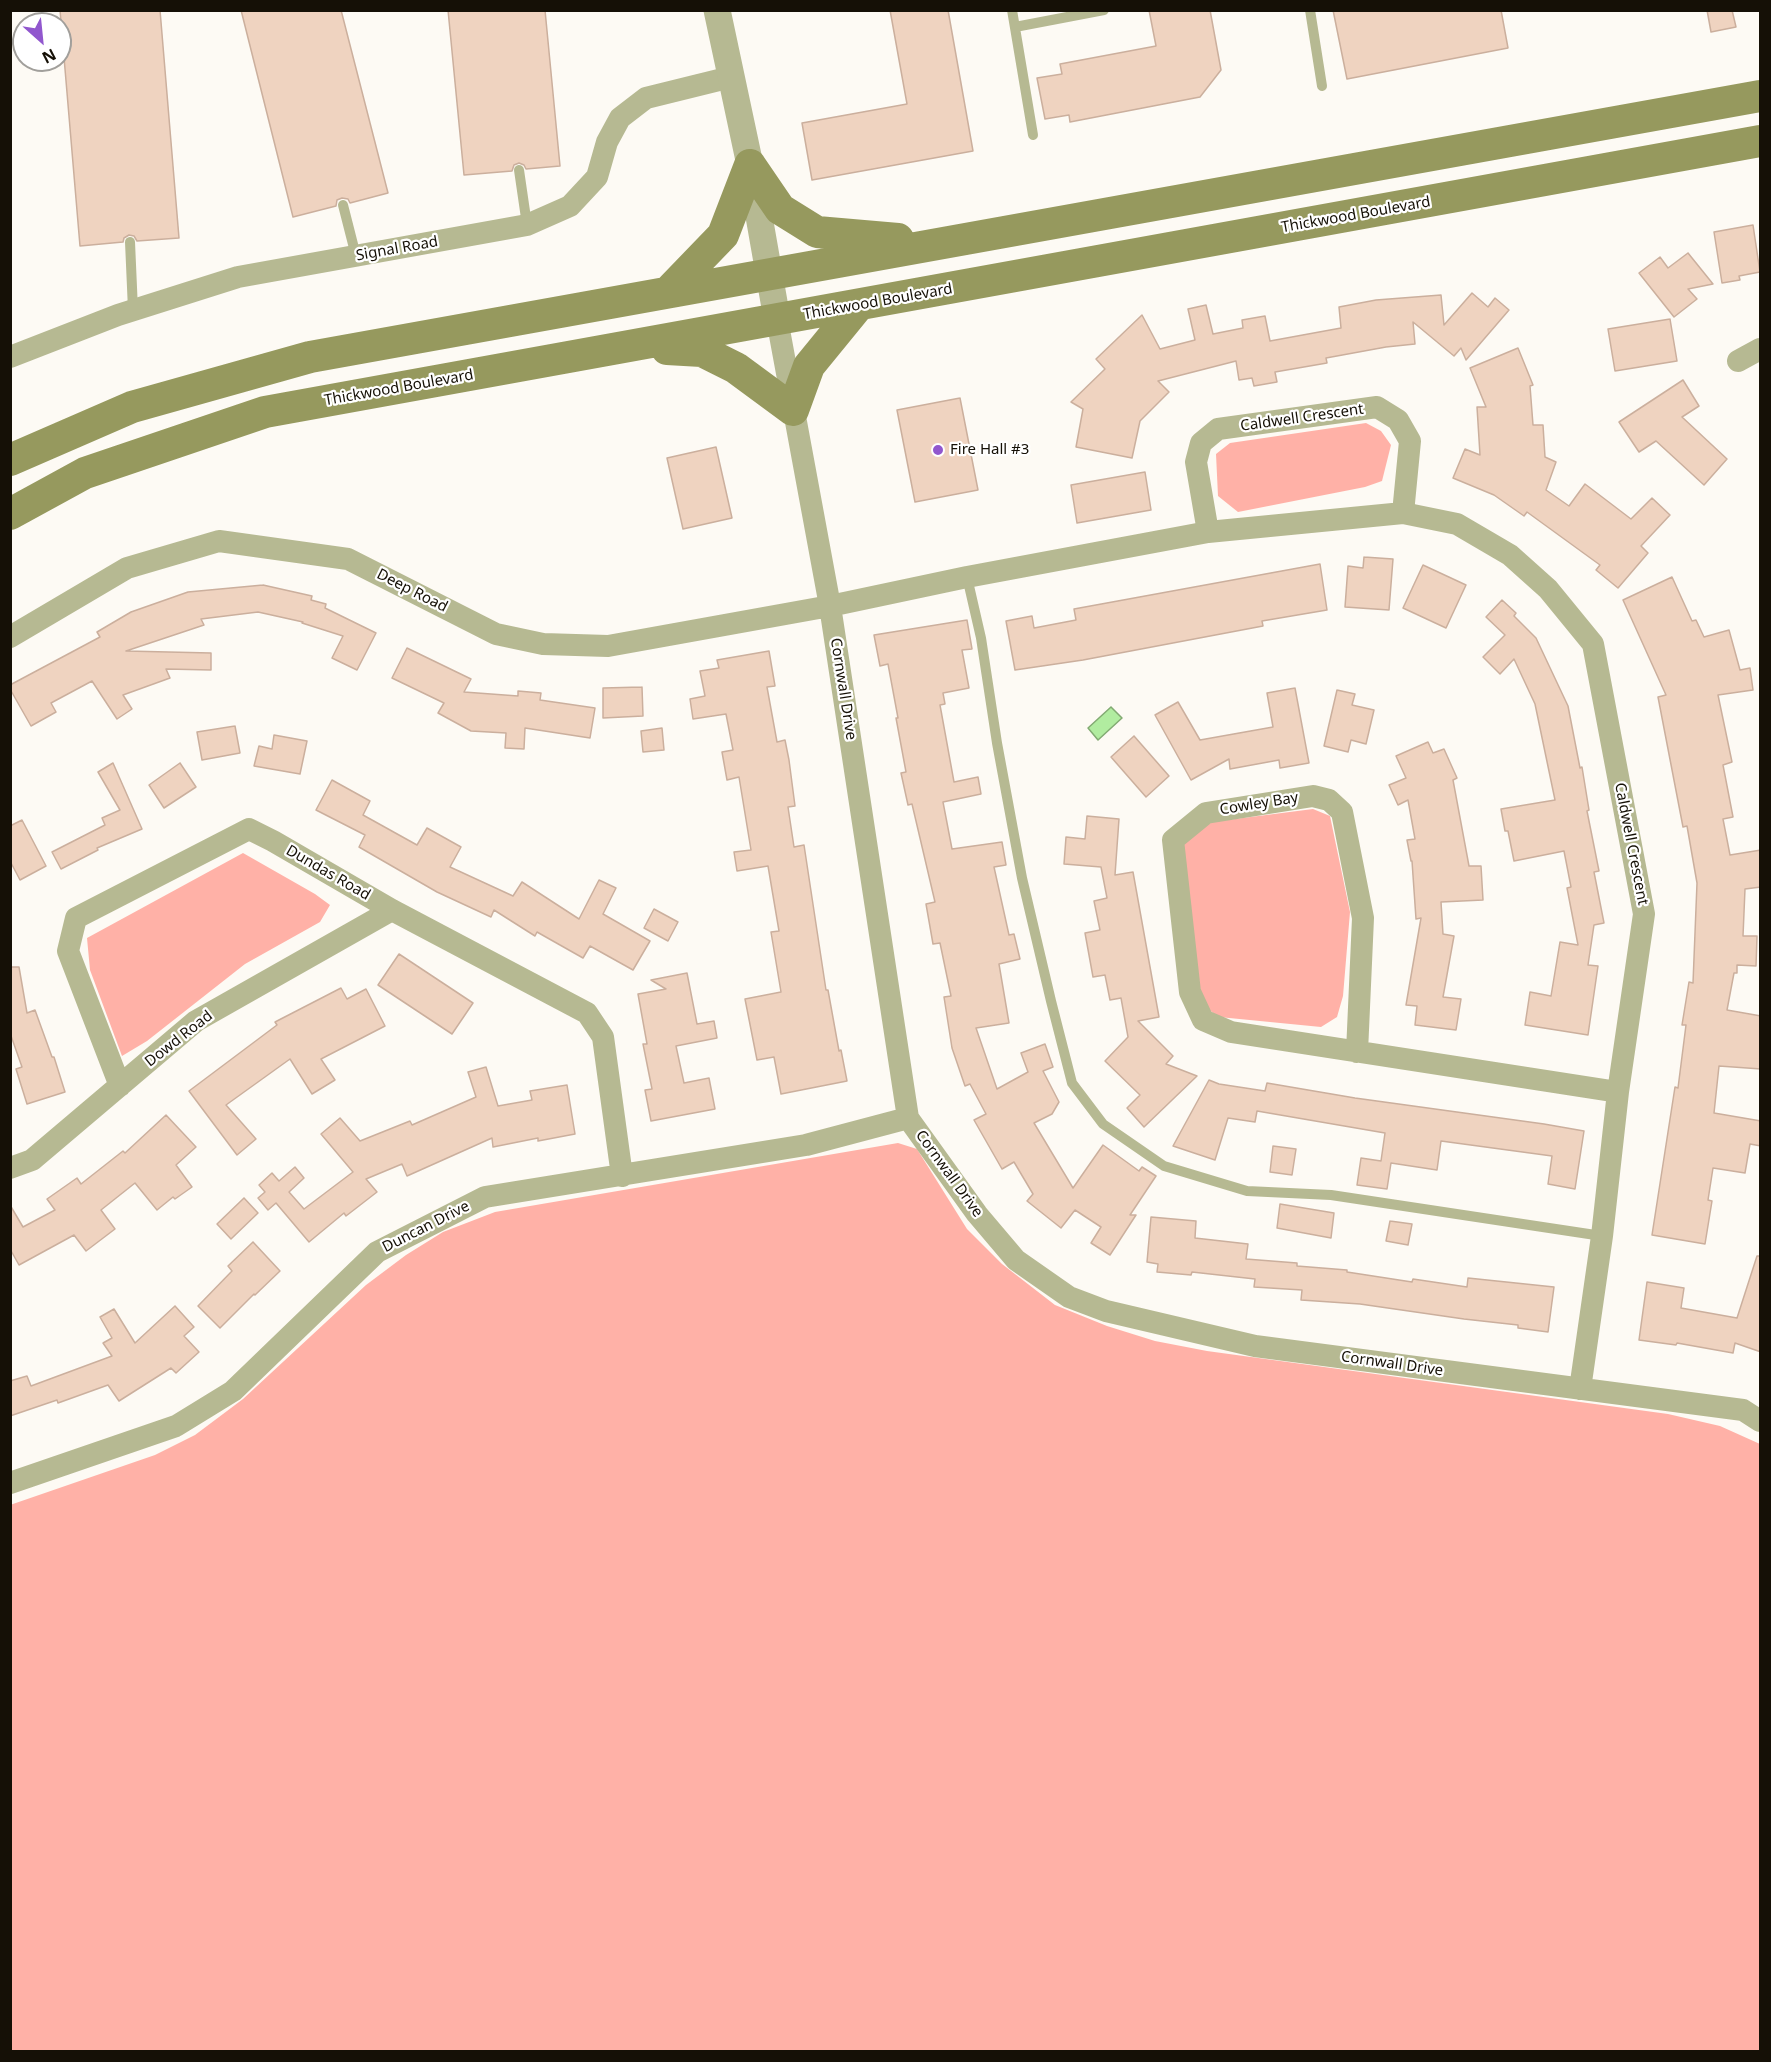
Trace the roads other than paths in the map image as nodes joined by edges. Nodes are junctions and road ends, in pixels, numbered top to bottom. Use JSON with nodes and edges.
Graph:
{"nodes":[{"id":1,"x":717,"y":10,"type":"edge"},
{"id":2,"x":1012,"y":10,"type":"edge"},
{"id":3,"x":1104,"y":10,"type":"edge"},
{"id":4,"x":1310,"y":10,"type":"edge"},
{"id":5,"x":1015,"y":27,"type":"junction"},
{"id":6,"x":732,"y":77,"type":"junction"},
{"id":7,"x":1322,"y":86,"type":"dead end"},
{"id":8,"x":1761,"y":96,"type":"edge"},
{"id":9,"x":1033,"y":135,"type":"dead end"},
{"id":10,"x":1761,"y":141,"type":"edge"},
{"id":11,"x":750,"y":165,"type":"junction"},
{"id":12,"x":519,"y":170,"type":"dead end"},
{"id":13,"x":343,"y":205,"type":"dead end"},
{"id":14,"x":527,"y":225,"type":"junction"},
{"id":15,"x":130,"y":242,"type":"dead end"},
{"id":16,"x":938,"y":243,"type":"junction"},
{"id":17,"x":356,"y":256,"type":"junction"},
{"id":18,"x":768,"y":275,"type":"junction"},
{"id":19,"x":668,"y":292,"type":"junction"},
{"id":20,"x":858,"y":306,"type":"junction"},
{"id":21,"x":133,"y":310,"type":"junction"},
{"id":22,"x":777,"y":319,"type":"junction"},
{"id":23,"x":629,"y":347,"type":"junction"},
{"id":24,"x":1761,"y":350,"type":"edge"},
{"id":25,"x":10,"y":357,"type":"edge"},
{"id":26,"x":1738,"y":361,"type":"dead end"},
{"id":27,"x":793,"y":410,"type":"junction"},
{"id":28,"x":10,"y":460,"type":"edge"},
{"id":29,"x":1403,"y":513,"type":"junction"},
{"id":30,"x":10,"y":514,"type":"edge"},
{"id":31,"x":1208,"y":532,"type":"junction"},
{"id":32,"x":967,"y":577,"type":"junction"},
{"id":33,"x":830,"y":606,"type":"junction"},
{"id":34,"x":10,"y":637,"type":"edge"},
{"id":35,"x":392,"y":910,"type":"junction"},
{"id":36,"x":1357,"y":1052,"type":"junction"},
{"id":37,"x":120,"y":1086,"type":"junction"},
{"id":38,"x":1618,"y":1092,"type":"junction"},
{"id":39,"x":908,"y":1118,"type":"junction"},
{"id":40,"x":10,"y":1168,"type":"edge"},
{"id":41,"x":622,"y":1176,"type":"junction"},
{"id":42,"x":1602,"y":1236,"type":"junction"},
{"id":43,"x":1581,"y":1389,"type":"junction"},
{"id":44,"x":1761,"y":1420,"type":"edge"},
{"id":45,"x":10,"y":1483,"type":"edge"}],
"edges":[{"from":1,"to":6,"type":"street"},
{"from":2,"to":5,"type":"lane"},
{"from":3,"to":5,"type":"lane"},
{"from":4,"to":7,"type":"lane"},
{"from":5,"to":9,"type":"lane"},
{"from":6,"to":11,"type":"street"},
{"from":6,"to":14,"type":"street","name":"Signal Road"},
{"from":8,"to":16,"type":"main road"},
{"from":10,"to":20,"type":"main road","name":"Thickwood Boulevard"},
{"from":11,"to":16,"type":"main road"},
{"from":11,"to":18,"type":"street"},
{"from":11,"to":19,"type":"main road"},
{"from":12,"to":14,"type":"lane"},
{"from":13,"to":17,"type":"lane"},
{"from":14,"to":17,"type":"street","name":"Signal Road"},
{"from":15,"to":21,"type":"lane"},
{"from":16,"to":18,"type":"main road"},
{"from":17,"to":21,"type":"street","name":"Signal Road"},
{"from":18,"to":19,"type":"main road"},
{"from":18,"to":22,"type":"street"},
{"from":19,"to":28,"type":"main road"},
{"from":20,"to":22,"type":"main road","name":"Thickwood Boulevard"},
{"from":20,"to":27,"type":"main road"},
{"from":21,"to":25,"type":"street","name":"Signal Road"},
{"from":22,"to":23,"type":"main road","name":"Thickwood Boulevard"},
{"from":22,"to":27,"type":"street","name":"Cornwall Drive"},
{"from":23,"to":27,"type":"main road"},
{"from":23,"to":30,"type":"main road","name":"Thickwood Boulevard"},
{"from":24,"to":26,"type":"street"},
{"from":27,"to":33,"type":"street","name":"Cornwall Drive"},
{"from":29,"to":31,"type":"street","name":"Caldwell Crescent"},
{"from":29,"to":31,"type":"street","name":"Caldwell Crescent"},
{"from":29,"to":38,"type":"street","name":"Caldwell Crescent"},
{"from":31,"to":32,"type":"street","name":"Caldwell Crescent"},
{"from":32,"to":33,"type":"street","name":"Caldwell Crescent"},
{"from":32,"to":42,"type":"lane"},
{"from":33,"to":34,"type":"street","name":"Deep Road"},
{"from":33,"to":39,"type":"street","name":"Cornwall Drive"},
{"from":35,"to":37,"type":"street","name":"Dowd Road"},
{"from":35,"to":37,"type":"street","name":"Dundas Road"},
{"from":35,"to":41,"type":"street","name":"Dundas Road"},
{"from":36,"to":36,"type":"street","name":"Cowley Bay"},
{"from":36,"to":38,"type":"street","name":"Cowley Bay"},
{"from":37,"to":40,"type":"street","name":"Dowd Road"},
{"from":38,"to":42,"type":"street","name":"Caldwell Crescent"},
{"from":39,"to":41,"type":"street","name":"Duncan Drive"},
{"from":39,"to":43,"type":"street","name":"Cornwall Drive"},
{"from":41,"to":45,"type":"street","name":"Duncan Drive"},
{"from":42,"to":43,"type":"street","name":"Caldwell Crescent"},
{"from":43,"to":44,"type":"street","name":"Cornwall Drive"}]}
